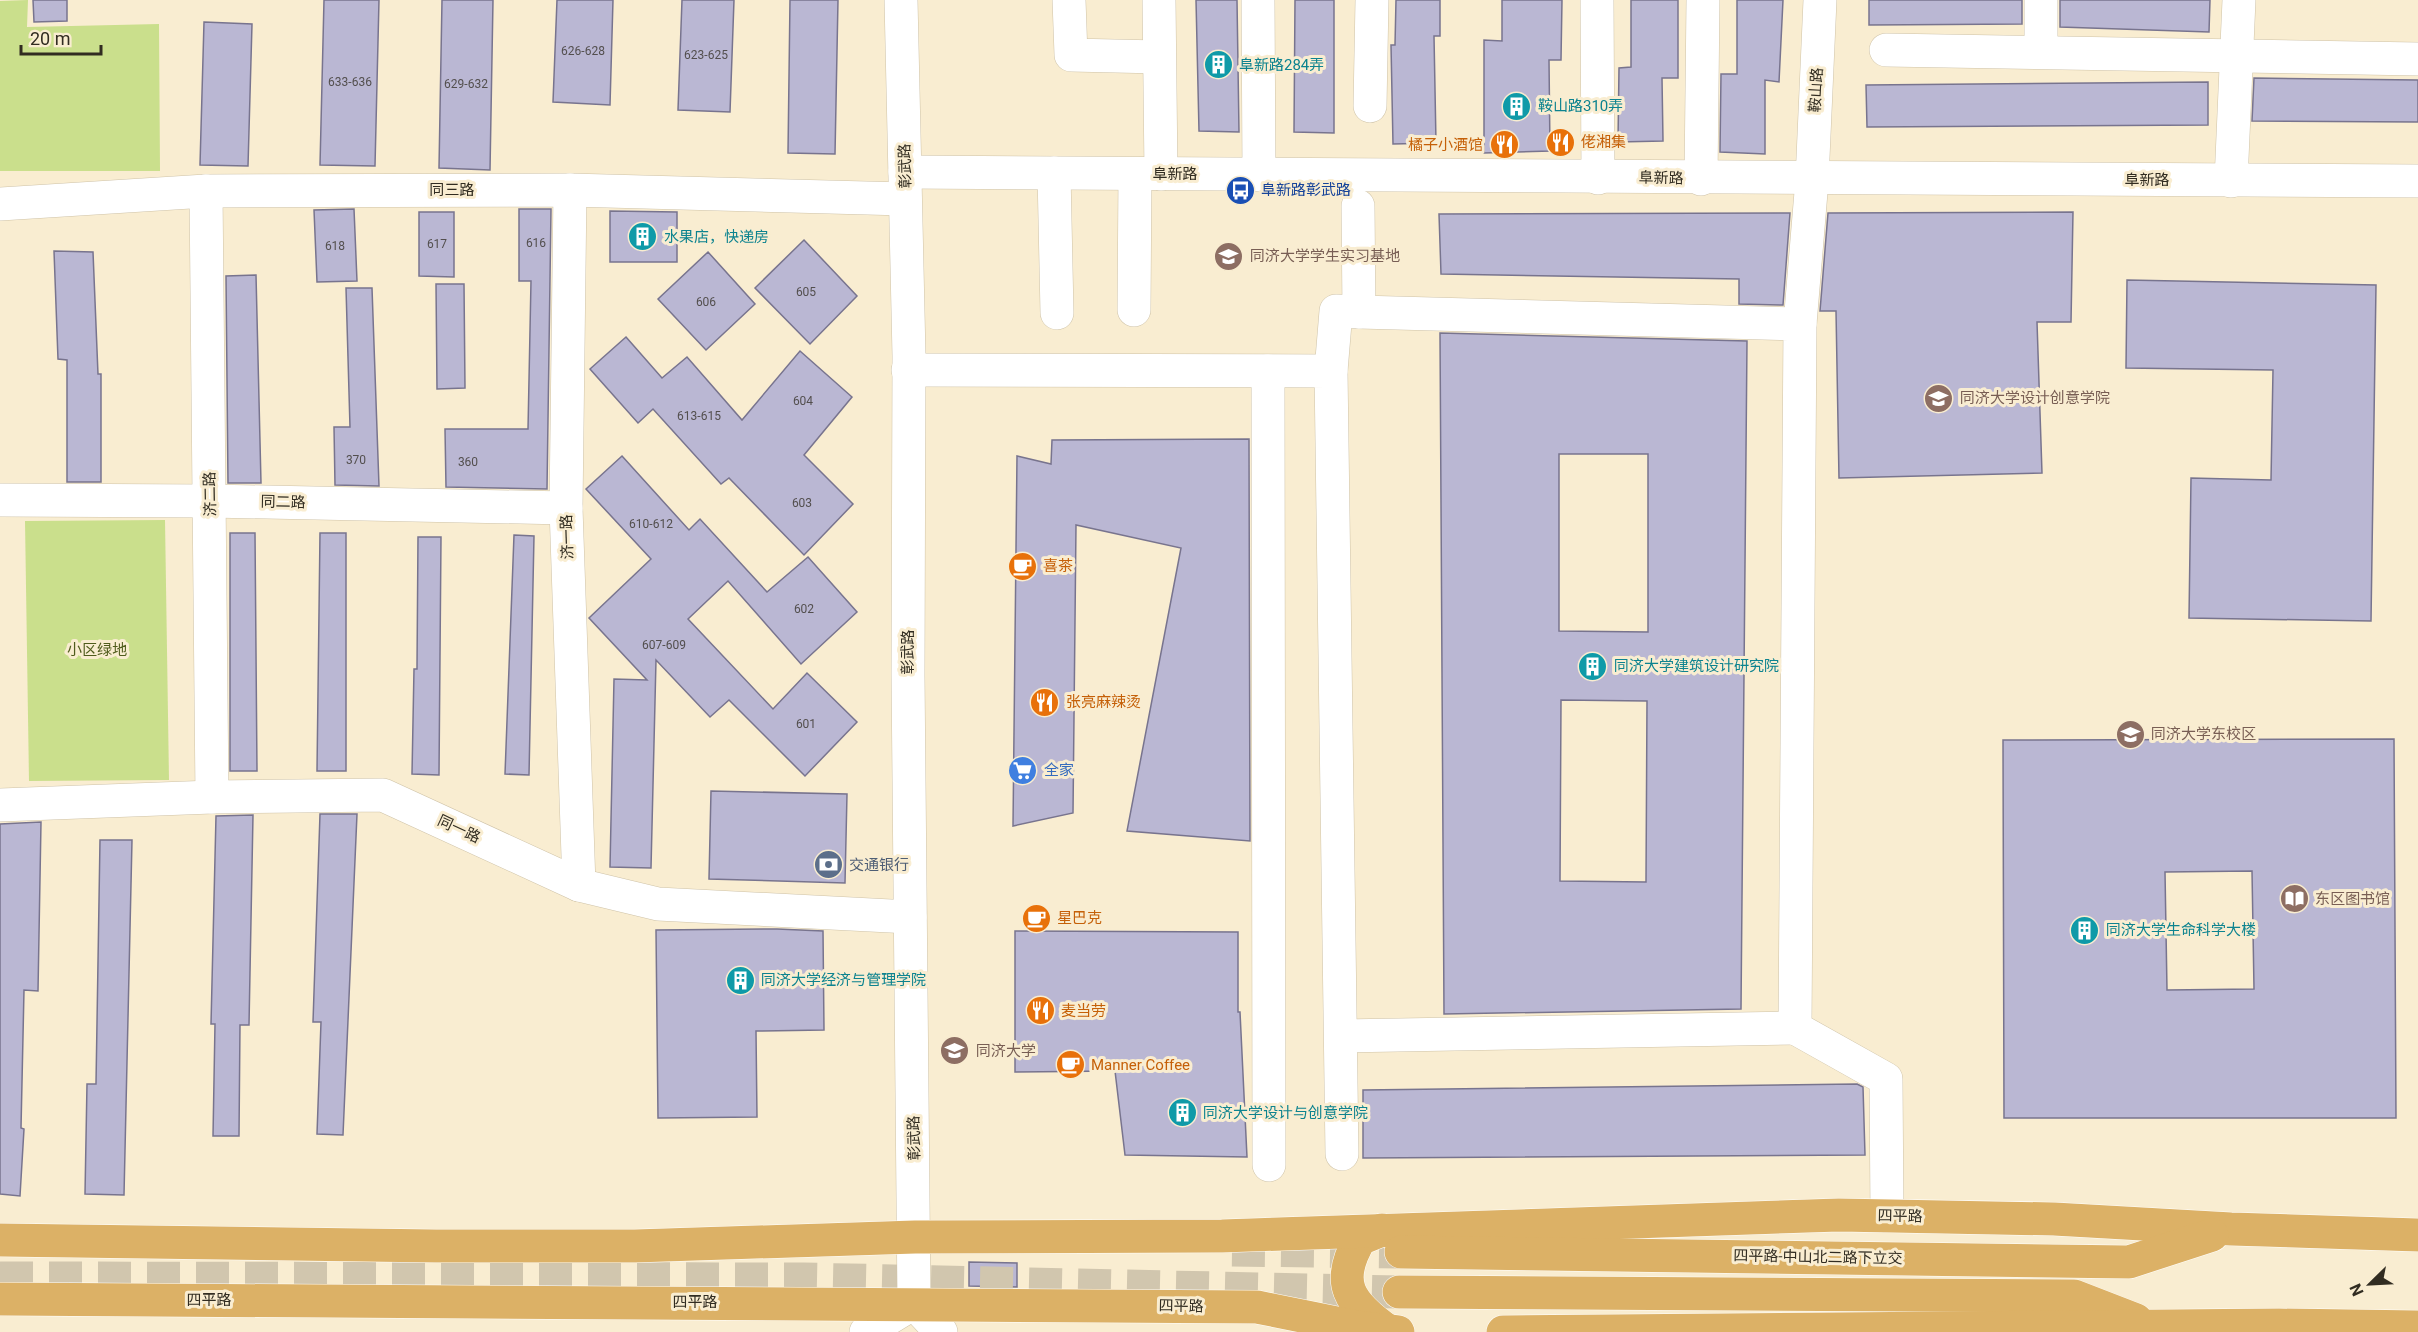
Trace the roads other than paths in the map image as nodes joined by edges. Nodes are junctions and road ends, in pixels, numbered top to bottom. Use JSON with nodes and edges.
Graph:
{"nodes":[{"id":1,"x":901,"y":0,"type":"edge"},
{"id":2,"x":1069,"y":0,"type":"edge"},
{"id":3,"x":1159,"y":0,"type":"edge"},
{"id":4,"x":1258,"y":0,"type":"edge"},
{"id":5,"x":1372,"y":0,"type":"edge"},
{"id":6,"x":1597,"y":0,"type":"edge"},
{"id":7,"x":1703,"y":0,"type":"edge"},
{"id":8,"x":1820,"y":0,"type":"edge"},
{"id":9,"x":2041,"y":0,"type":"edge"},
{"id":10,"x":2239,"y":0,"type":"edge"},
{"id":11,"x":1886,"y":50,"type":"dead end"},
{"id":12,"x":2041,"y":52,"type":"junction"},
{"id":13,"x":2237,"y":55,"type":"junction"},
{"id":14,"x":1160,"y":57,"type":"junction"},
{"id":15,"x":2418,"y":59,"type":"edge"},
{"id":16,"x":1370,"y":106,"type":"dead end"},
{"id":17,"x":1054,"y":173,"type":"junction"},
{"id":18,"x":1148,"y":174,"type":"junction"},
{"id":19,"x":1259,"y":175,"type":"junction"},
{"id":20,"x":1598,"y":178,"type":"junction"},
{"id":21,"x":1701,"y":178,"type":"junction"},
{"id":22,"x":1812,"y":180,"type":"junction"},
{"id":23,"x":2231,"y":181,"type":"junction"},
{"id":24,"x":2418,"y":181,"type":"edge"},
{"id":25,"x":905,"y":186,"type":"junction"},
{"id":26,"x":570,"y":190,"type":"junction"},
{"id":27,"x":206,"y":191,"type":"junction"},
{"id":28,"x":0,"y":204,"type":"edge"},
{"id":29,"x":1358,"y":206,"type":"dead end"},
{"id":30,"x":1134,"y":310,"type":"dead end"},
{"id":31,"x":1359,"y":312,"type":"junction"},
{"id":32,"x":1057,"y":313,"type":"dead end"},
{"id":33,"x":1800,"y":324,"type":"junction"},
{"id":34,"x":908,"y":370,"type":"junction"},
{"id":35,"x":1268,"y":371,"type":"junction"},
{"id":36,"x":1331,"y":371,"type":"junction"},
{"id":37,"x":0,"y":500,"type":"edge"},
{"id":38,"x":210,"y":501,"type":"junction"},
{"id":39,"x":566,"y":508,"type":"junction"},
{"id":40,"x":212,"y":797,"type":"junction"},
{"id":41,"x":0,"y":805,"type":"edge"},
{"id":42,"x":579,"y":885,"type":"junction"},
{"id":43,"x":910,"y":917,"type":"junction"},
{"id":44,"x":1795,"y":1028,"type":"junction"},
{"id":45,"x":1342,"y":1036,"type":"junction"},
{"id":46,"x":1342,"y":1154,"type":"dead end"},
{"id":47,"x":1269,"y":1165,"type":"dead end"},
{"id":48,"x":1887,"y":1216,"type":"junction"},
{"id":49,"x":2231,"y":1229,"type":"junction"},
{"id":50,"x":2418,"y":1235,"type":"edge"},
{"id":51,"x":915,"y":1237,"type":"junction"},
{"id":52,"x":0,"y":1240,"type":"edge"},
{"id":53,"x":1391,"y":1241,"type":"junction"},
{"id":54,"x":1398,"y":1292,"type":"tunnel mouth"},
{"id":55,"x":0,"y":1299,"type":"edge"},
{"id":56,"x":914,"y":1303,"type":"junction"},
{"id":57,"x":2153,"y":1326,"type":"junction"},
{"id":58,"x":2418,"y":1327,"type":"edge"},
{"id":59,"x":1388,"y":1331,"type":"edge"},
{"id":60,"x":866,"y":1332,"type":"edge"},
{"id":61,"x":941,"y":1332,"type":"edge"},
{"id":62,"x":1398,"y":1332,"type":"edge"},
{"id":63,"x":1503,"y":1332,"type":"edge"}],
"edges":[{"from":1,"to":25,"type":"street","name":"彰武路"},
{"from":2,"to":14,"type":"street"},
{"from":3,"to":14,"type":"street"},
{"from":4,"to":19,"type":"street"},
{"from":5,"to":16,"type":"street"},
{"from":6,"to":20,"type":"street"},
{"from":7,"to":21,"type":"street"},
{"from":8,"to":22,"type":"street","name":"鞍山路"},
{"from":9,"to":12,"type":"street"},
{"from":10,"to":13,"type":"street"},
{"from":11,"to":12,"type":"street"},
{"from":12,"to":13,"type":"street"},
{"from":13,"to":15,"type":"street"},
{"from":13,"to":23,"type":"street"},
{"from":14,"to":18,"type":"street"},
{"from":17,"to":18,"type":"street","name":"阜新路"},
{"from":17,"to":25,"type":"street","name":"阜新路"},
{"from":17,"to":32,"type":"street"},
{"from":18,"to":19,"type":"street","name":"阜新路"},
{"from":18,"to":30,"type":"street"},
{"from":19,"to":20,"type":"street","name":"阜新路"},
{"from":20,"to":21,"type":"street","name":"阜新路"},
{"from":21,"to":22,"type":"street","name":"阜新路"},
{"from":22,"to":23,"type":"street","name":"阜新路"},
{"from":22,"to":33,"type":"street","name":"鞍山路"},
{"from":23,"to":24,"type":"street","name":"阜新路"},
{"from":25,"to":26,"type":"street","name":"同三路"},
{"from":25,"to":34,"type":"street","name":"彰武路"},
{"from":26,"to":27,"type":"street","name":"同三路"},
{"from":26,"to":39,"type":"street","name":"济一路"},
{"from":27,"to":28,"type":"street","name":"同三路"},
{"from":27,"to":38,"type":"street","name":"济二路"},
{"from":29,"to":31,"type":"street"},
{"from":31,"to":33,"type":"street"},
{"from":31,"to":36,"type":"street"},
{"from":33,"to":44,"type":"street","name":"鞍山路"},
{"from":34,"to":35,"type":"street"},
{"from":34,"to":43,"type":"street","name":"彰武路"},
{"from":35,"to":36,"type":"street"},
{"from":35,"to":47,"type":"street"},
{"from":36,"to":45,"type":"street"},
{"from":37,"to":38,"type":"street","name":"同二路"},
{"from":38,"to":39,"type":"street","name":"同二路"},
{"from":38,"to":40,"type":"street","name":"济二路"},
{"from":39,"to":42,"type":"street","name":"济一路"},
{"from":40,"to":41,"type":"street","name":"同一路"},
{"from":40,"to":42,"type":"street","name":"同一路"},
{"from":42,"to":43,"type":"street","name":"同一路"},
{"from":43,"to":51,"type":"street","name":"彰武路"},
{"from":44,"to":45,"type":"street"},
{"from":44,"to":48,"type":"street"},
{"from":45,"to":46,"type":"street"},
{"from":48,"to":49,"type":"main road","name":"四平路"},
{"from":48,"to":53,"type":"main road","name":"四平路"},
{"from":49,"to":50,"type":"main road","name":"四平路"},
{"from":49,"to":53,"type":"main road","name":"四平路-中山北二路下立交"},
{"from":51,"to":52,"type":"main road","name":"四平路"},
{"from":51,"to":53,"type":"main road","name":"四平路"},
{"from":51,"to":56,"type":"street","name":"彰武路"},
{"from":53,"to":59,"type":"main road","name":"四平路"},
{"from":54,"to":57,"type":"main road"},
{"from":55,"to":56,"type":"main road","name":"四平路"},
{"from":56,"to":59,"type":"main road","name":"四平路"},
{"from":56,"to":60,"type":"street"},
{"from":56,"to":61,"type":"street"},
{"from":57,"to":58,"type":"main road"},
{"from":57,"to":63,"type":"main road"},
{"from":59,"to":62,"type":"main road","name":"四平路"}]}
